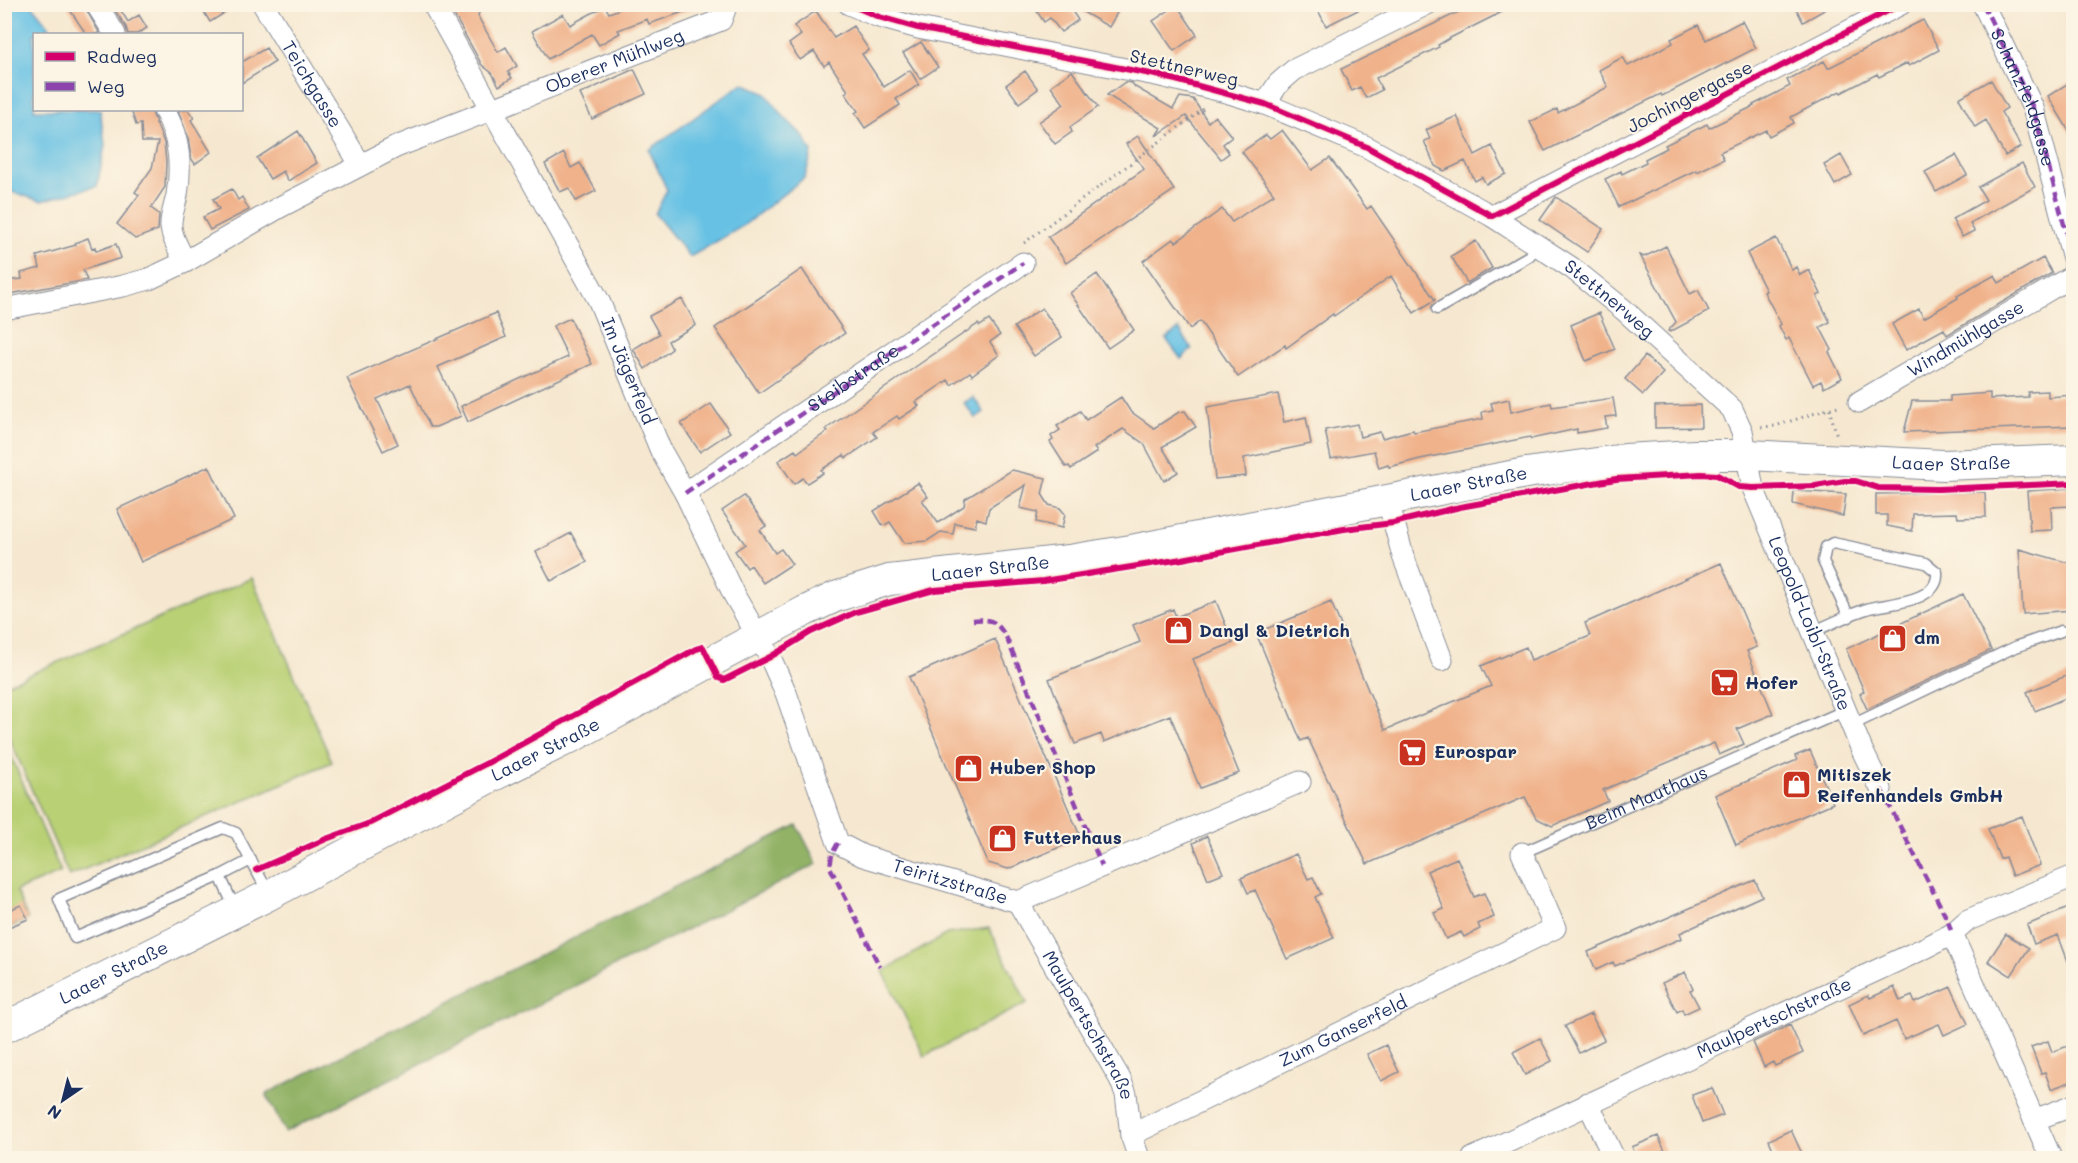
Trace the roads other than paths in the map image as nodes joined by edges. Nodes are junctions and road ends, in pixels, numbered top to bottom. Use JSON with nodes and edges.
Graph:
{"nodes":[{"id":1,"x":96,"y":4,"type":"edge"},
{"id":2,"x":263,"y":4,"type":"edge"},
{"id":3,"x":432,"y":4,"type":"edge"},
{"id":4,"x":727,"y":4,"type":"edge"},
{"id":5,"x":849,"y":4,"type":"edge"},
{"id":6,"x":1427,"y":4,"type":"edge"},
{"id":7,"x":1901,"y":4,"type":"edge"},
{"id":8,"x":1983,"y":4,"type":"edge"},
{"id":9,"x":114,"y":33,"type":"edge"},
{"id":10,"x":1265,"y":104,"type":"junction"},
{"id":11,"x":492,"y":109,"type":"junction"},
{"id":12,"x":164,"y":111,"type":"edge"},
{"id":13,"x":360,"y":164,"type":"junction"},
{"id":14,"x":1492,"y":216,"type":"junction"},
{"id":15,"x":1538,"y":245,"type":"junction"},
{"id":16,"x":185,"y":262,"type":"junction"},
{"id":17,"x":2073,"y":262,"type":"edge"},
{"id":18,"x":1023,"y":263,"type":"road end"},
{"id":19,"x":2073,"y":275,"type":"edge"},
{"id":20,"x":4,"y":309,"type":"edge"},
{"id":21,"x":1437,"y":309,"type":"dead end"},
{"id":22,"x":1859,"y":402,"type":"road end"},
{"id":23,"x":1745,"y":443,"type":"junction"},
{"id":24,"x":2073,"y":460,"type":"edge"},
{"id":25,"x":685,"y":493,"type":"junction"},
{"id":26,"x":1388,"y":501,"type":"junction"},
{"id":27,"x":1849,"y":617,"type":"junction"},
{"id":28,"x":1814,"y":631,"type":"junction"},
{"id":29,"x":2061,"y":631,"type":"dead end"},
{"id":30,"x":758,"y":636,"type":"junction"},
{"id":31,"x":1442,"y":660,"type":"dead end"},
{"id":32,"x":1849,"y":717,"type":"junction"},
{"id":33,"x":1300,"y":782,"type":"dead end"},
{"id":34,"x":1881,"y":789,"type":"dead end"},
{"id":35,"x":1522,"y":853,"type":"joint"},
{"id":36,"x":251,"y":860,"type":"junction"},
{"id":37,"x":220,"y":876,"type":"junction"},
{"id":38,"x":2073,"y":876,"type":"edge"},
{"id":39,"x":269,"y":895,"type":"junction"},
{"id":40,"x":1018,"y":902,"type":"junction"},
{"id":41,"x":237,"y":912,"type":"junction"},
{"id":42,"x":1555,"y":928,"type":"joint"},
{"id":43,"x":1952,"y":934,"type":"junction"},
{"id":44,"x":4,"y":1028,"type":"edge"},
{"id":45,"x":1588,"y":1103,"type":"junction"},
{"id":46,"x":2073,"y":1104,"type":"edge"},
{"id":47,"x":2034,"y":1120,"type":"junction"},
{"id":48,"x":1131,"y":1135,"type":"junction"},
{"id":49,"x":1139,"y":1158,"type":"edge"},
{"id":50,"x":1473,"y":1158,"type":"edge"},
{"id":51,"x":1614,"y":1158,"type":"edge"},
{"id":52,"x":2051,"y":1158,"type":"edge"}],
"edges":[{"from":1,"to":9,"type":"street"},
{"from":2,"to":13,"type":"street","name":"Teichgasse"},
{"from":3,"to":11,"type":"street"},
{"from":4,"to":11,"type":"street","name":"Oberer Mühlweg"},
{"from":5,"to":10,"type":"street","name":"Stettnerweg"},
{"from":6,"to":10,"type":"street"},
{"from":7,"to":14,"type":"street","name":"Jochingergasse"},
{"from":8,"to":17,"type":"street","name":"Schanzfeldgasse"},
{"from":10,"to":14,"type":"street","name":"Stettnerweg"},
{"from":11,"to":13,"type":"street","name":"Oberer Mühlweg"},
{"from":11,"to":25,"type":"street","name":"Im Jägerfeld"},
{"from":12,"to":16,"type":"street"},
{"from":13,"to":16,"type":"street","name":"Oberer Mühlweg"},
{"from":14,"to":15,"type":"street","name":"Stettnerweg"},
{"from":15,"to":21,"type":"lane"},
{"from":15,"to":23,"type":"street","name":"Stettnerweg"},
{"from":16,"to":20,"type":"street","name":"Oberer Mühlweg"},
{"from":18,"to":25,"type":"street","name":"Steibstraße"},
{"from":19,"to":22,"type":"street","name":"Windmühlgasse"},
{"from":23,"to":24,"type":"street","name":"Laaer Straße"},
{"from":23,"to":26,"type":"street","name":"Laaer Straße"},
{"from":23,"to":28,"type":"street","name":"Leopold-Loibl-Straße"},
{"from":25,"to":30,"type":"street","name":"Im Jägerfeld"},
{"from":26,"to":30,"type":"street","name":"Laaer Straße"},
{"from":26,"to":31,"type":"street"},
{"from":27,"to":27,"type":"lane"},
{"from":27,"to":28,"type":"lane"},
{"from":28,"to":32,"type":"street","name":"Leopold-Loibl-Straße"},
{"from":29,"to":32,"type":"lane","name":"Beim Mauthaus"},
{"from":30,"to":39,"type":"street","name":"Laaer Straße"},
{"from":30,"to":40,"type":"street","name":"Teiritzstraße"},
{"from":32,"to":34,"type":"street","name":"Leopold-Loibl-Straße"},
{"from":32,"to":35,"type":"lane","name":"Beim Mauthaus"},
{"from":33,"to":40,"type":"street","name":"Teiritzstraße"},
{"from":35,"to":42,"type":"street","name":"Beim Mauthaus"},
{"from":36,"to":37,"type":"lane"},
{"from":36,"to":37,"type":"lane"},
{"from":36,"to":39,"type":"lane"},
{"from":37,"to":41,"type":"lane"},
{"from":38,"to":43,"type":"street","name":"Maulpertschstraße"},
{"from":39,"to":41,"type":"street","name":"Laaer Straße"},
{"from":40,"to":48,"type":"street","name":"Maulpertschstraße"},
{"from":41,"to":44,"type":"street","name":"Laaer Straße"},
{"from":42,"to":48,"type":"street","name":"Zum Ganserfeld"},
{"from":43,"to":45,"type":"street","name":"Maulpertschstraße"},
{"from":43,"to":47,"type":"street"},
{"from":45,"to":50,"type":"street","name":"Maulpertschstraße"},
{"from":45,"to":51,"type":"street"},
{"from":46,"to":47,"type":"street"},
{"from":47,"to":52,"type":"street"},
{"from":48,"to":49,"type":"street","name":"Maulpertschstraße"}]}
